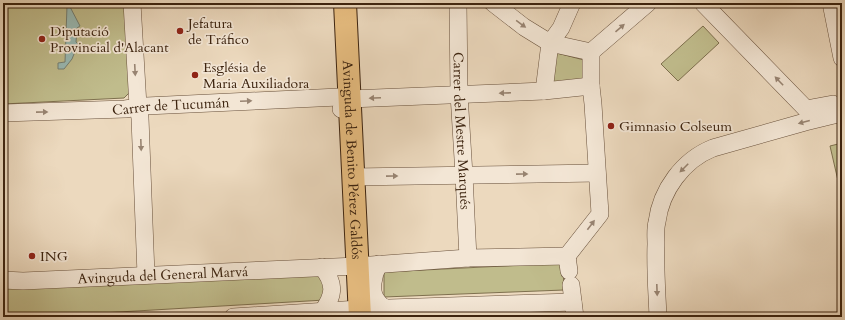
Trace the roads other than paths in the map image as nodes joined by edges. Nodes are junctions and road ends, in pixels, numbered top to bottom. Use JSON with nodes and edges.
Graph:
{"nodes":[{"id":1,"x":132,"y":3,"type":"edge"},
{"id":2,"x":335,"y":3,"type":"edge"},
{"id":3,"x":345,"y":3,"type":"edge"},
{"id":4,"x":458,"y":3,"type":"edge"},
{"id":5,"x":493,"y":3,"type":"edge"},
{"id":6,"x":572,"y":3,"type":"edge"},
{"id":7,"x":648,"y":3,"type":"edge"},
{"id":8,"x":703,"y":3,"type":"edge"},
{"id":9,"x":831,"y":3,"type":"edge"},
{"id":10,"x":550,"y":43,"type":"junction"},
{"id":11,"x":591,"y":52,"type":"junction"},
{"id":12,"x":842,"y":58,"type":"edge"},
{"id":13,"x":590,"y":86,"type":"junction"},
{"id":14,"x":544,"y":91,"type":"junction"},
{"id":15,"x":459,"y":94,"type":"junction"},
{"id":16,"x":343,"y":102,"type":"junction"},
{"id":17,"x":842,"y":102,"type":"edge"},
{"id":18,"x":138,"y":106,"type":"junction"},
{"id":19,"x":3,"y":113,"type":"edge"},
{"id":20,"x":842,"y":113,"type":"edge"},
{"id":21,"x":597,"y":172,"type":"junction"},
{"id":22,"x":464,"y":175,"type":"junction"},
{"id":23,"x":353,"y":177,"type":"junction"},
{"id":24,"x":468,"y":258,"type":"junction"},
{"id":25,"x":379,"y":264,"type":"junction"},
{"id":26,"x":352,"y":266,"type":"junction"},
{"id":27,"x":322,"y":267,"type":"junction"},
{"id":28,"x":146,"y":275,"type":"junction"},
{"id":29,"x":3,"y":280,"type":"edge"},
{"id":30,"x":571,"y":286,"type":"edge"},
{"id":31,"x":386,"y":308,"type":"junction"},
{"id":32,"x":473,"y":311,"type":"edge"},
{"id":33,"x":322,"y":312,"type":"junction"},
{"id":34,"x":354,"y":313,"type":"edge"},
{"id":35,"x":233,"y":317,"type":"edge"},
{"id":36,"x":658,"y":317,"type":"edge"}],
"edges":[{"from":1,"to":18,"type":"street","one_way":true},
{"from":2,"to":16,"type":"main road","name":"Avinguda de Benito Pérez Galdós"},
{"from":3,"to":16,"type":"main road","name":"Avinguda de Benito Pérez Galdós"},
{"from":4,"to":15,"type":"street","name":"Carrer del Mestre Marqués"},
{"from":5,"to":10,"type":"street","one_way":true},
{"from":6,"to":10,"type":"street"},
{"from":11,"to":7,"type":"street","one_way":true},
{"from":17,"to":8,"type":"street","one_way":true},
{"from":9,"to":12,"type":"street"},
{"from":10,"to":11,"type":"street"},
{"from":10,"to":14,"type":"street"},
{"from":11,"to":13,"type":"street"},
{"from":13,"to":14,"type":"street","name":"Carrer de Tucumán"},
{"from":13,"to":21,"type":"street"},
{"from":14,"to":15,"type":"street","name":"Carrer de Tucumán","one_way":true},
{"from":15,"to":16,"type":"street","name":"Carrer de Tucumán","one_way":true},
{"from":15,"to":22,"type":"street","name":"Carrer del Mestre Marqués"},
{"from":18,"to":16,"type":"street","name":"Carrer de Tucumán","one_way":true},
{"from":16,"to":23,"type":"main road","name":"Avinguda de Benito Pérez Galdós"},
{"from":16,"to":26,"type":"main road","name":"Avinguda de Benito Pérez Galdós"},
{"from":19,"to":18,"type":"street","name":"Carrer de Tucumán","one_way":true},
{"from":18,"to":28,"type":"street","one_way":true},
{"from":20,"to":36,"type":"street","one_way":true},
{"from":22,"to":21,"type":"street","one_way":true},
{"from":30,"to":21,"type":"street","one_way":true},
{"from":23,"to":22,"type":"street","one_way":true},
{"from":22,"to":24,"type":"street","name":"Carrer del Mestre Marqués"},
{"from":23,"to":26,"type":"main road","name":"Avinguda de Benito Pérez Galdós"},
{"from":24,"to":25,"type":"street","name":"Avinguda del General Marvá"},
{"from":24,"to":30,"type":"street","name":"Avinguda del General Marvá"},
{"from":25,"to":26,"type":"street","name":"Avinguda del General Marvá"},
{"from":25,"to":31,"type":"street"},
{"from":26,"to":27,"type":"street","name":"Avinguda del General Marvá"},
{"from":26,"to":34,"type":"main road","name":"Avinguda de Benito Pérez Galdós"},
{"from":27,"to":28,"type":"street","name":"Avinguda del General Marvá"},
{"from":27,"to":33,"type":"street"},
{"from":28,"to":29,"type":"street","name":"Avinguda del General Marvá"},
{"from":30,"to":32,"type":"street"},
{"from":31,"to":32,"type":"street"},
{"from":31,"to":34,"type":"street"},
{"from":33,"to":34,"type":"street"},
{"from":33,"to":35,"type":"street"}]}
